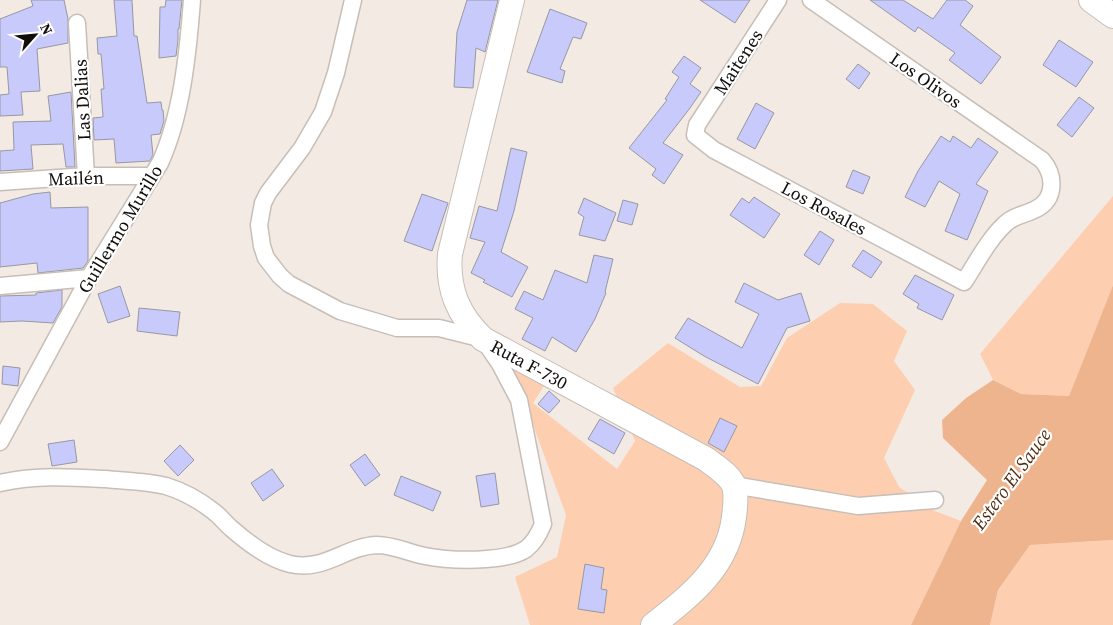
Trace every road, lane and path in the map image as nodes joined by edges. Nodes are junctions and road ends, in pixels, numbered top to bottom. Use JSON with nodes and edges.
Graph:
{"nodes":[{"id":1,"x":192,"y":0,"type":"edge"},
{"id":2,"x":353,"y":0,"type":"edge"},
{"id":3,"x":512,"y":0,"type":"edge"},
{"id":4,"x":778,"y":0,"type":"edge"},
{"id":5,"x":811,"y":0,"type":"edge"},
{"id":6,"x":1091,"y":0,"type":"edge"},
{"id":7,"x":1113,"y":16,"type":"edge"},
{"id":8,"x":77,"y":23,"type":"dead end"},
{"id":9,"x":697,"y":125,"type":"joint"},
{"id":10,"x":86,"y":176,"type":"junction"},
{"id":11,"x":152,"y":176,"type":"junction"},
{"id":12,"x":0,"y":182,"type":"edge"},
{"id":13,"x":89,"y":278,"type":"junction"},
{"id":14,"x":964,"y":282,"type":"joint"},
{"id":15,"x":0,"y":286,"type":"edge"},
{"id":16,"x":483,"y":339,"type":"junction"},
{"id":17,"x":0,"y":442,"type":"edge"},
{"id":18,"x":0,"y":483,"type":"edge"},
{"id":19,"x":734,"y":485,"type":"junction"},
{"id":20,"x":935,"y":500,"type":"dead end"},
{"id":21,"x":653,"y":625,"type":"edge"}],
"edges":[{"from":1,"to":11,"type":"street","name":"Guillermo Murillo"},
{"from":2,"to":16,"type":"street"},
{"from":3,"to":16,"type":"street","name":"Ruta F-730"},
{"from":4,"to":9,"type":"street","name":"Maitenes"},
{"from":5,"to":14,"type":"street","name":"Los Olivos"},
{"from":6,"to":7,"type":"street"},
{"from":8,"to":10,"type":"street","name":"Las Dalias"},
{"from":9,"to":14,"type":"street","name":"Los Rosales"},
{"from":10,"to":11,"type":"street","name":"Mailén"},
{"from":10,"to":12,"type":"street","name":"Mailén"},
{"from":11,"to":13,"type":"street","name":"Guillermo Murillo"},
{"from":13,"to":15,"type":"street"},
{"from":13,"to":17,"type":"street","name":"Guillermo Murillo"},
{"from":16,"to":18,"type":"street"},
{"from":16,"to":19,"type":"street","name":"Ruta F-730"},
{"from":19,"to":20,"type":"street"},
{"from":19,"to":21,"type":"street"}]}
